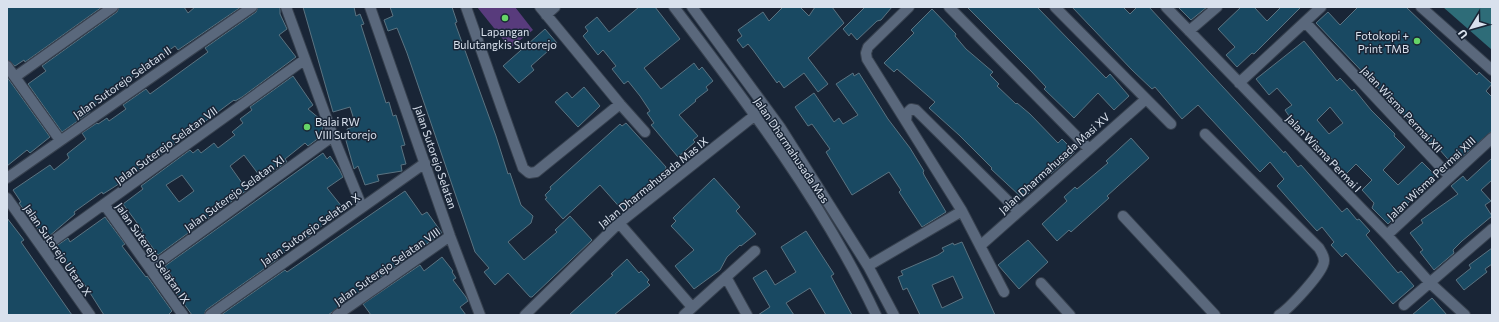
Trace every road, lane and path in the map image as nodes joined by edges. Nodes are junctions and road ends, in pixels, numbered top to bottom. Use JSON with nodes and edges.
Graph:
{"nodes":[{"id":1,"x":113,"y":7,"type":"edge"},
{"id":2,"x":252,"y":7,"type":"edge"},
{"id":3,"x":286,"y":7,"type":"edge"},
{"id":4,"x":370,"y":7,"type":"edge"},
{"id":5,"x":466,"y":7,"type":"edge"},
{"id":6,"x":555,"y":7,"type":"edge"},
{"id":7,"x":674,"y":7,"type":"edge"},
{"id":8,"x":692,"y":7,"type":"edge"},
{"id":9,"x":909,"y":7,"type":"edge"},
{"id":10,"x":949,"y":7,"type":"edge"},
{"id":11,"x":1055,"y":7,"type":"edge"},
{"id":12,"x":1166,"y":7,"type":"edge"},
{"id":13,"x":1217,"y":7,"type":"edge"},
{"id":14,"x":1321,"y":7,"type":"edge"},
{"id":15,"x":1421,"y":7,"type":"edge"},
{"id":16,"x":543,"y":11,"type":"edge"},
{"id":17,"x":1304,"y":22,"type":"junction"},
{"id":18,"x":1189,"y":31,"type":"junction"},
{"id":19,"x":304,"y":60,"type":"junction"},
{"id":20,"x":7,"y":66,"type":"edge"},
{"id":21,"x":1492,"y":70,"type":"edge"},
{"id":22,"x":15,"y":77,"type":"junction"},
{"id":23,"x":1239,"y":83,"type":"junction"},
{"id":24,"x":1146,"y":99,"type":"junction"},
{"id":25,"x":620,"y":104,"type":"junction"},
{"id":26,"x":766,"y":107,"type":"junction"},
{"id":27,"x":755,"y":115,"type":"junction"},
{"id":28,"x":906,"y":121,"type":"junction"},
{"id":29,"x":1171,"y":124,"type":"dead end"},
{"id":30,"x":645,"y":132,"type":"dead end"},
{"id":31,"x":1205,"y":134,"type":"dead end"},
{"id":32,"x":333,"y":136,"type":"junction"},
{"id":33,"x":1492,"y":138,"type":"edge"},
{"id":34,"x":60,"y":140,"type":"junction"},
{"id":35,"x":1088,"y":148,"type":"junction"},
{"id":36,"x":425,"y":163,"type":"junction"},
{"id":37,"x":1450,"y":177,"type":"junction"},
{"id":38,"x":7,"y":178,"type":"edge"},
{"id":39,"x":7,"y":198,"type":"edge"},
{"id":40,"x":104,"y":204,"type":"junction"},
{"id":41,"x":362,"y":207,"type":"junction"},
{"id":42,"x":962,"y":211,"type":"junction"},
{"id":43,"x":1018,"y":211,"type":"junction"},
{"id":44,"x":1123,"y":216,"type":"dead end"},
{"id":45,"x":619,"y":223,"type":"junction"},
{"id":46,"x":1492,"y":229,"type":"edge"},
{"id":47,"x":1387,"y":235,"type":"junction"},
{"id":48,"x":450,"y":236,"type":"junction"},
{"id":49,"x":980,"y":246,"type":"junction"},
{"id":50,"x":43,"y":248,"type":"junction"},
{"id":51,"x":755,"y":250,"type":"dead end"},
{"id":52,"x":868,"y":266,"type":"junction"},
{"id":53,"x":150,"y":269,"type":"junction"},
{"id":54,"x":726,"y":277,"type":"junction"},
{"id":55,"x":1041,"y":283,"type":"dead end"},
{"id":56,"x":1430,"y":283,"type":"junction"},
{"id":57,"x":1004,"y":292,"type":"dead end"},
{"id":58,"x":1404,"y":305,"type":"dead end"},
{"id":59,"x":692,"y":307,"type":"junction"},
{"id":60,"x":90,"y":315,"type":"edge"},
{"id":61,"x":182,"y":315,"type":"edge"},
{"id":62,"x":210,"y":315,"type":"edge"},
{"id":63,"x":337,"y":315,"type":"edge"},
{"id":64,"x":480,"y":315,"type":"edge"},
{"id":65,"x":525,"y":315,"type":"edge"},
{"id":66,"x":684,"y":315,"type":"edge"},
{"id":67,"x":747,"y":315,"type":"edge"},
{"id":68,"x":876,"y":315,"type":"edge"},
{"id":69,"x":894,"y":315,"type":"edge"},
{"id":70,"x":1070,"y":315,"type":"edge"},
{"id":71,"x":1215,"y":315,"type":"edge"},
{"id":72,"x":1279,"y":315,"type":"edge"},
{"id":73,"x":1465,"y":315,"type":"edge"}],
"edges":[{"from":1,"to":22,"type":"street"},
{"from":2,"to":34,"type":"street","name":"Jalan Sutorejo Selatan II"},
{"from":3,"to":19,"type":"street"},
{"from":4,"to":36,"type":"street","name":"Jalan Sutorejo Selatan"},
{"from":5,"to":25,"type":"street"},
{"from":6,"to":16,"type":"street"},
{"from":7,"to":27,"type":"street","name":"Jalan Dharmahusada Mas"},
{"from":8,"to":26,"type":"street","name":"Jalan Dharmahusada Mas"},
{"from":9,"to":28,"type":"street"},
{"from":10,"to":35,"type":"street"},
{"from":11,"to":24,"type":"street"},
{"from":12,"to":18,"type":"street","name":"Jalan Wisma Permai I"},
{"from":13,"to":18,"type":"street"},
{"from":14,"to":17,"type":"street"},
{"from":15,"to":21,"type":"street"},
{"from":16,"to":25,"type":"street"},
{"from":17,"to":23,"type":"street"},
{"from":17,"to":37,"type":"street","name":"Jalan Wisma Permai XII"},
{"from":18,"to":23,"type":"street","name":"Jalan Wisma Permai I"},
{"from":19,"to":32,"type":"street"},
{"from":19,"to":40,"type":"street","name":"Jalan Suterejo Selatan VII"},
{"from":20,"to":22,"type":"street"},
{"from":22,"to":34,"type":"street"},
{"from":23,"to":47,"type":"street","name":"Jalan Wisma Permai I"},
{"from":24,"to":29,"type":"street"},
{"from":24,"to":35,"type":"street","name":"Jalan Dharmahusada Masi XV"},
{"from":25,"to":30,"type":"street"},
{"from":26,"to":27,"type":"street","name":"Jalan Dharmahusada Mas IX"},
{"from":26,"to":52,"type":"street","name":"Jalan Dharmahusada Mas"},
{"from":27,"to":45,"type":"street","name":"Jalan Dharmahusada Mas IX"},
{"from":27,"to":68,"type":"street","name":"Jalan Dharmahusada Mas"},
{"from":28,"to":42,"type":"street"},
{"from":28,"to":43,"type":"street"},
{"from":31,"to":72,"type":"street"},
{"from":32,"to":41,"type":"street"},
{"from":32,"to":53,"type":"street","name":"Jalan Suterejo Selatan XI"},
{"from":33,"to":37,"type":"street","name":"Jalan Wisma Permai XIII"},
{"from":34,"to":38,"type":"street","name":"Jalan Sutorejo Selatan II"},
{"from":35,"to":43,"type":"street","name":"Jalan Dharmahusada Masi XV"},
{"from":36,"to":41,"type":"street","name":"Jalan Sutorejo Selatan X"},
{"from":36,"to":48,"type":"street","name":"Jalan Sutorejo Selatan"},
{"from":37,"to":47,"type":"street","name":"Jalan Wisma Permai XIII"},
{"from":39,"to":50,"type":"street","name":"Jalan Sutorejo Utara X"},
{"from":40,"to":50,"type":"street","name":"Jalan Suterejo Selatan VII"},
{"from":40,"to":53,"type":"street","name":"Jalan Suterejo Selatan IX"},
{"from":41,"to":62,"type":"street","name":"Jalan Sutorejo Selatan X"},
{"from":42,"to":49,"type":"street"},
{"from":42,"to":52,"type":"street"},
{"from":43,"to":49,"type":"street","name":"Jalan Dharmahusada Masi XV"},
{"from":44,"to":71,"type":"street"},
{"from":45,"to":59,"type":"street"},
{"from":45,"to":65,"type":"street","name":"Jalan Dharmahusada Mas IX"},
{"from":46,"to":56,"type":"street"},
{"from":47,"to":56,"type":"street","name":"Jalan Wisma Permai I"},
{"from":48,"to":63,"type":"street","name":"Jalan Suterejo Selatan VIII"},
{"from":48,"to":64,"type":"street","name":"Jalan Sutorejo Selatan"},
{"from":49,"to":57,"type":"street"},
{"from":50,"to":60,"type":"street","name":"Jalan Sutorejo Utara X"},
{"from":51,"to":54,"type":"street"},
{"from":52,"to":69,"type":"street","name":"Jalan Dharmahusada Mas"},
{"from":53,"to":61,"type":"street","name":"Jalan Suterejo Selatan IX"},
{"from":54,"to":59,"type":"street"},
{"from":54,"to":67,"type":"street"},
{"from":55,"to":70,"type":"street"},
{"from":56,"to":58,"type":"street"},
{"from":56,"to":73,"type":"street","name":"Jalan Wisma Permai I"},
{"from":59,"to":66,"type":"street"}]}
